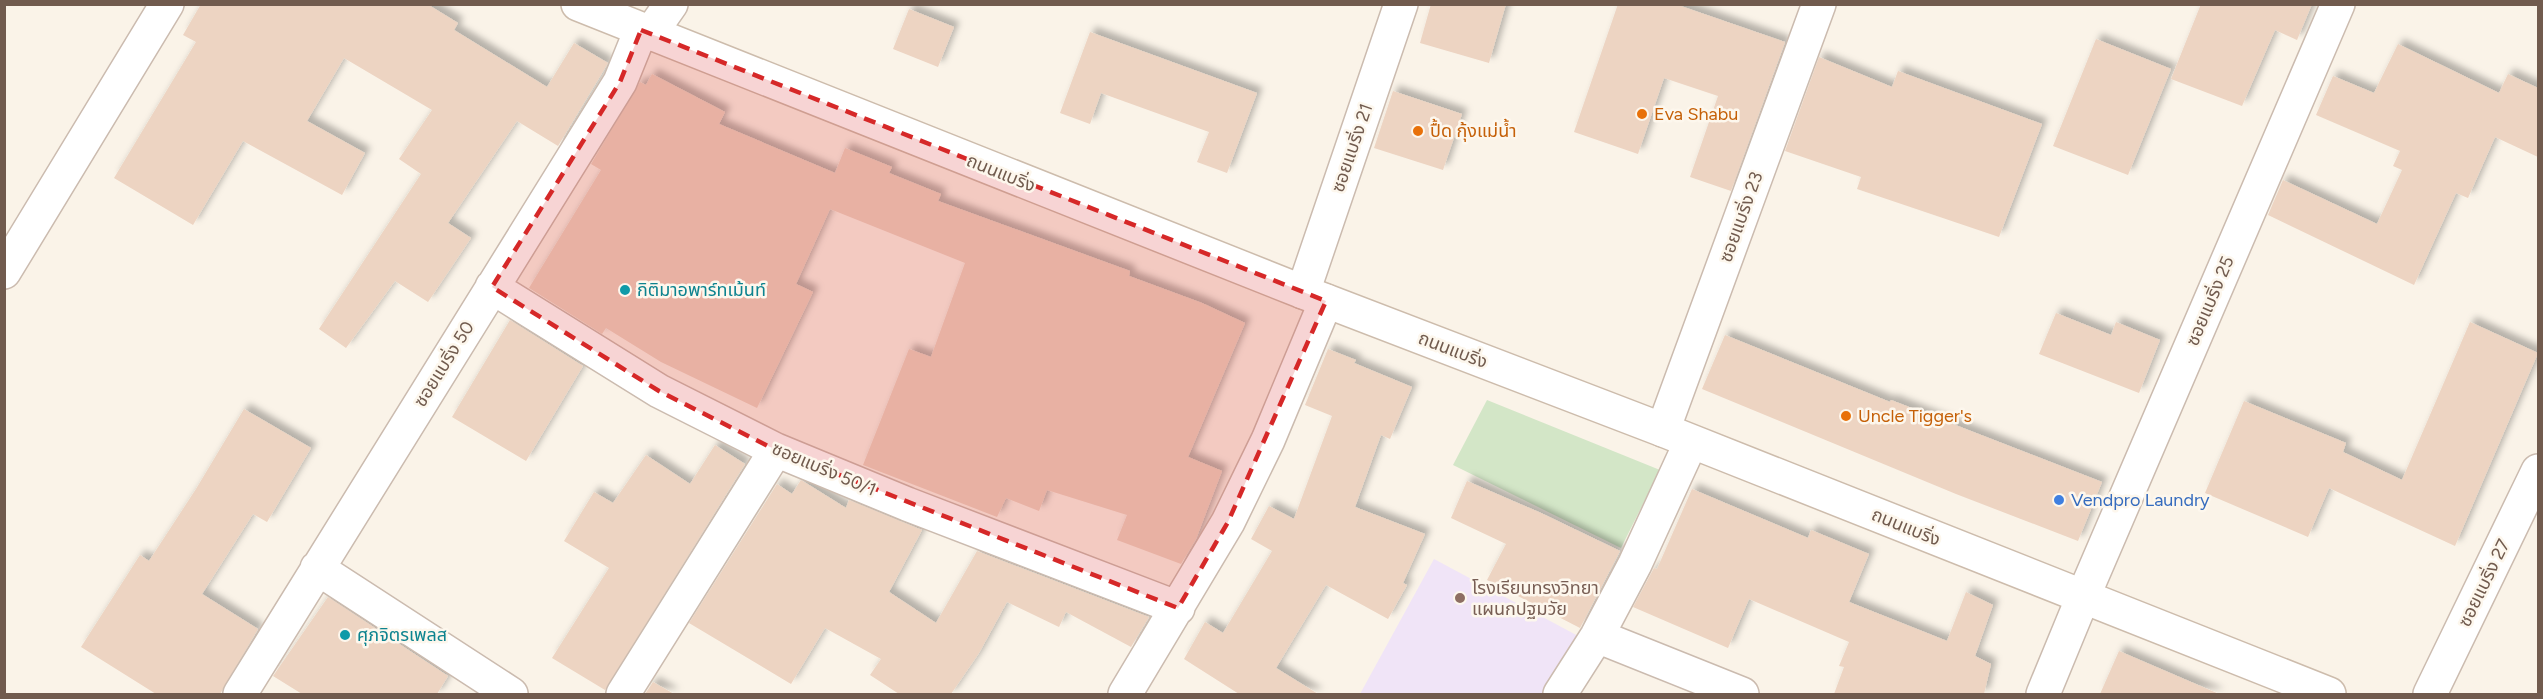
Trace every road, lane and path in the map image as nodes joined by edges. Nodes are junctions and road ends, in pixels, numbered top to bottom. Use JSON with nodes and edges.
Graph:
{"nodes":[{"id":1,"x":167,"y":4,"type":"edge"},
{"id":2,"x":578,"y":4,"type":"edge"},
{"id":3,"x":670,"y":4,"type":"edge"},
{"id":4,"x":1401,"y":4,"type":"edge"},
{"id":5,"x":1819,"y":4,"type":"edge"},
{"id":6,"x":2338,"y":4,"type":"edge"},
{"id":7,"x":646,"y":32,"type":"junction"},
{"id":8,"x":4,"y":272,"type":"edge"},
{"id":9,"x":492,"y":287,"type":"junction"},
{"id":10,"x":1315,"y":297,"type":"junction"},
{"id":11,"x":1677,"y":436,"type":"junction"},
{"id":12,"x":776,"y":450,"type":"junction"},
{"id":13,"x":2538,"y":471,"type":"edge"},
{"id":14,"x":317,"y":568,"type":"junction"},
{"id":15,"x":2083,"y":597,"type":"junction"},
{"id":16,"x":1178,"y":608,"type":"junction"},
{"id":17,"x":1598,"y":636,"type":"junction"},
{"id":18,"x":240,"y":694,"type":"edge"},
{"id":19,"x":511,"y":694,"type":"edge"},
{"id":20,"x":623,"y":694,"type":"edge"},
{"id":21,"x":1125,"y":694,"type":"edge"},
{"id":22,"x":1560,"y":694,"type":"edge"},
{"id":23,"x":1742,"y":694,"type":"edge"},
{"id":24,"x":2043,"y":694,"type":"edge"},
{"id":25,"x":2329,"y":694,"type":"edge"},
{"id":26,"x":2430,"y":694,"type":"edge"}],
"edges":[{"from":1,"to":8,"type":"street"},
{"from":2,"to":7,"type":"street","name":"ถนนแบริ่ง"},
{"from":3,"to":7,"type":"street","name":"ซอยแบริ่ง 50"},
{"from":4,"to":10,"type":"street","name":"ซอยแบริ่ง 21"},
{"from":5,"to":11,"type":"street","name":"ซอยแบริ่ง 23"},
{"from":6,"to":15,"type":"street","name":"ซอยแบริ่ง 25"},
{"from":7,"to":9,"type":"street","name":"ซอยแบริ่ง 50"},
{"from":7,"to":10,"type":"street","name":"ถนนแบริ่ง"},
{"from":9,"to":12,"type":"street","name":"ซอยแบริ่ง 50/1"},
{"from":9,"to":14,"type":"street","name":"ซอยแบริ่ง 50"},
{"from":10,"to":11,"type":"street","name":"ถนนแบริ่ง"},
{"from":10,"to":16,"type":"street","name":"ซอยแบริ่ง 21"},
{"from":11,"to":15,"type":"street","name":"ถนนแบริ่ง"},
{"from":11,"to":17,"type":"street","name":"ซอยแบริ่ง 23"},
{"from":12,"to":16,"type":"street","name":"ซอยแบริ่ง 50/1"},
{"from":12,"to":20,"type":"street"},
{"from":13,"to":26,"type":"street","name":"ซอยแบริ่ง 27"},
{"from":14,"to":18,"type":"street","name":"ซอยแบริ่ง 50"},
{"from":14,"to":19,"type":"street"},
{"from":15,"to":24,"type":"street","name":"ซอยแบริ่ง 25"},
{"from":15,"to":25,"type":"street","name":"ถนนแบริ่ง"},
{"from":16,"to":21,"type":"street","name":"ซอยแบริ่ง 21"},
{"from":17,"to":22,"type":"street","name":"ซอยแบริ่ง 23"},
{"from":17,"to":23,"type":"street"}]}
